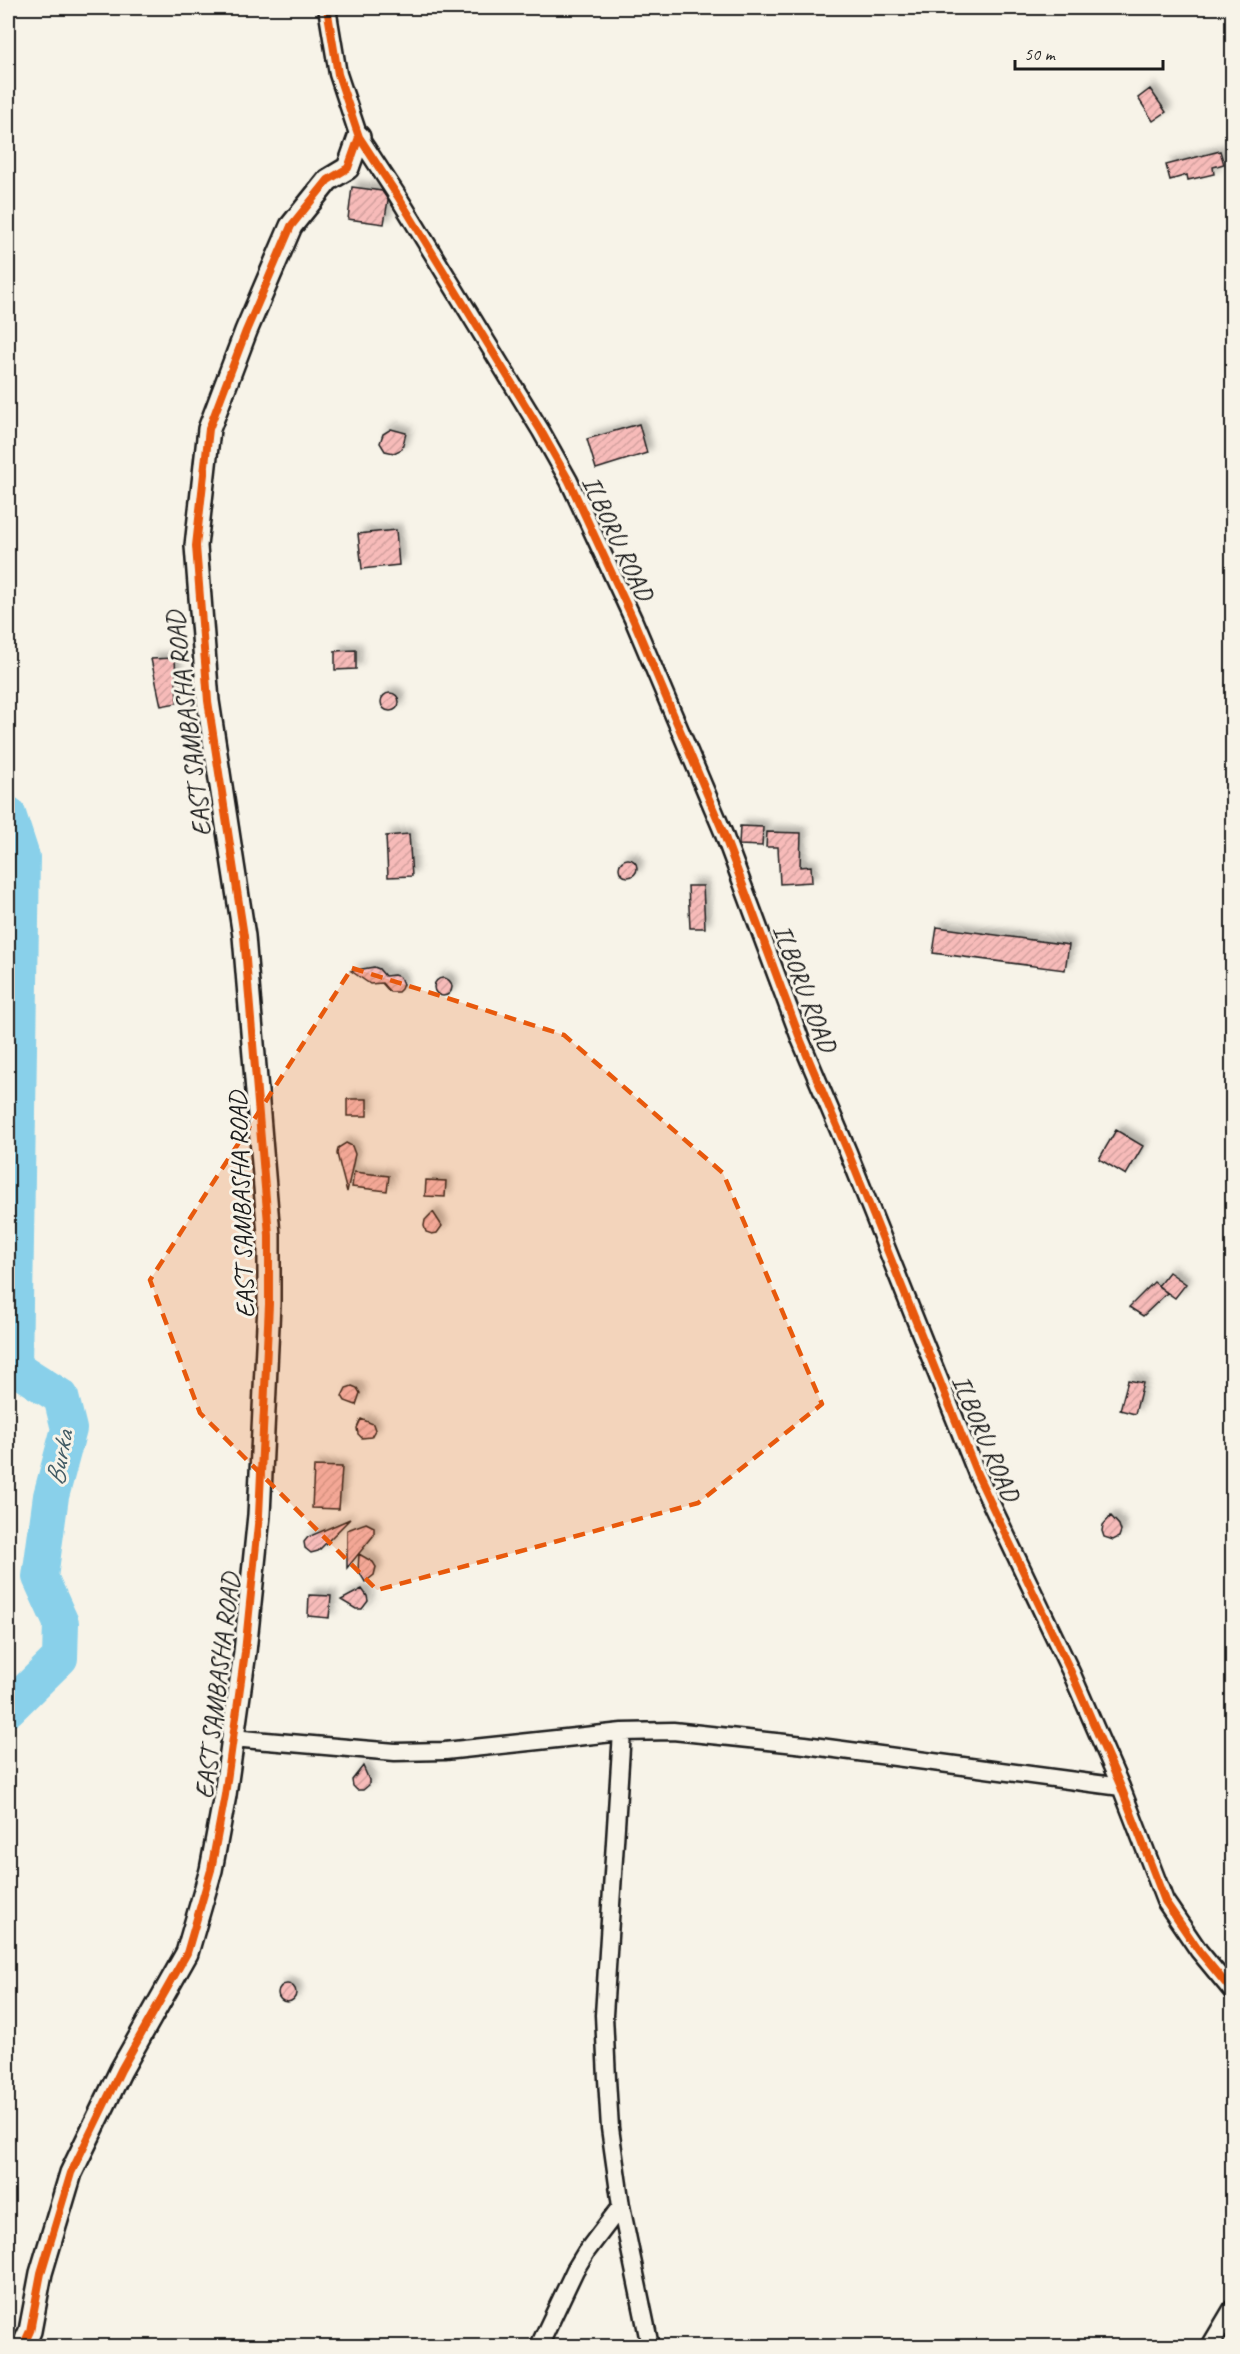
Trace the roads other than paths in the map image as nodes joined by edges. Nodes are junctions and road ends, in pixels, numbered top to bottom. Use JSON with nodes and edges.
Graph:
{"nodes":[{"id":1,"x":327,"y":8,"type":"edge"},
{"id":2,"x":360,"y":137,"type":"junction"},
{"id":3,"x":622,"y":1732,"type":"junction"},
{"id":4,"x":232,"y":1738,"type":"junction"},
{"id":5,"x":1120,"y":1787,"type":"junction"},
{"id":6,"x":1233,"y":1991,"type":"edge"},
{"id":7,"x":621,"y":2206,"type":"junction"},
{"id":8,"x":1233,"y":2309,"type":"edge"},
{"id":9,"x":23,"y":2346,"type":"edge"},
{"id":10,"x":539,"y":2346,"type":"edge"},
{"id":11,"x":650,"y":2346,"type":"edge"},
{"id":12,"x":1210,"y":2346,"type":"edge"}],
"edges":[{"from":1,"to":2,"type":"street","name":"ILBORU ROAD"},
{"from":2,"to":4,"type":"street","name":"EAST SAMBASHA ROAD"},
{"from":2,"to":5,"type":"street","name":"ILBORU ROAD"},
{"from":3,"to":4,"type":"street"},
{"from":3,"to":5,"type":"street"},
{"from":3,"to":7,"type":"street"},
{"from":4,"to":9,"type":"street","name":"EAST SAMBASHA ROAD"},
{"from":5,"to":6,"type":"street","name":"ILBORU ROAD"},
{"from":7,"to":10,"type":"street"},
{"from":7,"to":11,"type":"street"},
{"from":8,"to":12,"type":"street"}]}
